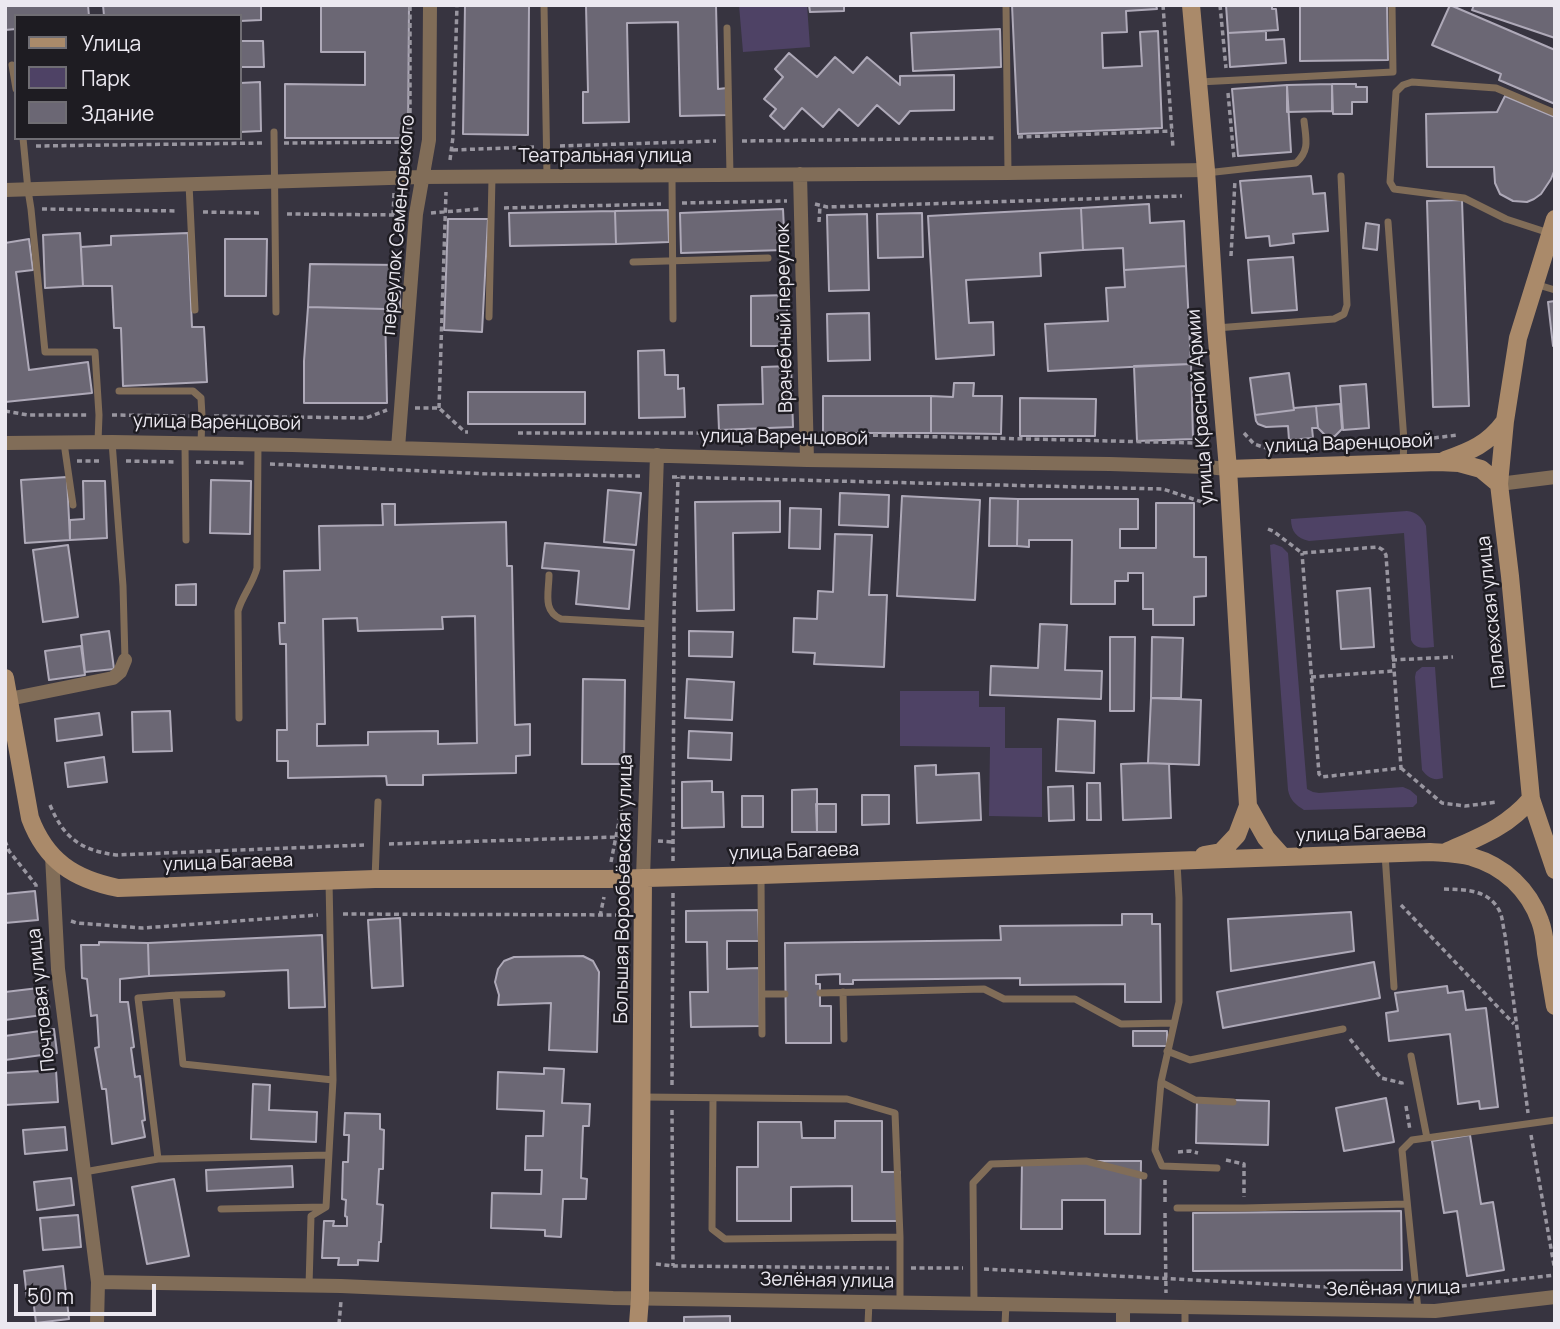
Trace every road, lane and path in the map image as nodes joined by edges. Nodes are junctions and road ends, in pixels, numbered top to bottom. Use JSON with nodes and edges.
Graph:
{"nodes":[{"id":1,"x":410,"y":5,"type":"edge"},
{"id":2,"x":430,"y":5,"type":"edge"},
{"id":3,"x":457,"y":5,"type":"edge"},
{"id":4,"x":544,"y":5,"type":"edge"},
{"id":5,"x":1006,"y":5,"type":"edge"},
{"id":6,"x":1163,"y":5,"type":"edge"},
{"id":7,"x":1191,"y":5,"type":"edge"},
{"id":8,"x":1220,"y":5,"type":"edge"},
{"id":9,"x":1392,"y":5,"type":"edge"},
{"id":10,"x":727,"y":28,"type":"dead end"},
{"id":11,"x":12,"y":65,"type":"dead end"},
{"id":12,"x":14,"y":77,"type":"edge"},
{"id":13,"x":1227,"y":80,"type":"junction"},
{"id":14,"x":1198,"y":82,"type":"junction"},
{"id":15,"x":1555,"y":113,"type":"edge"},
{"id":16,"x":1304,"y":121,"type":"dead end"},
{"id":17,"x":1172,"y":131,"type":"junction"},
{"id":18,"x":274,"y":132,"type":"dead end"},
{"id":19,"x":1009,"y":137,"type":"junction"},
{"id":20,"x":730,"y":141,"type":"junction"},
{"id":21,"x":23,"y":142,"type":"edge"},
{"id":22,"x":410,"y":142,"type":"junction"},
{"id":23,"x":274,"y":143,"type":"junction"},
{"id":24,"x":547,"y":147,"type":"junction"},
{"id":25,"x":1173,"y":148,"type":"dead end"},
{"id":26,"x":453,"y":150,"type":"junction"},
{"id":27,"x":1235,"y":170,"type":"junction"},
{"id":28,"x":1206,"y":171,"type":"junction"},
{"id":29,"x":1008,"y":173,"type":"junction"},
{"id":30,"x":800,"y":174,"type":"junction"},
{"id":31,"x":730,"y":175,"type":"junction"},
{"id":32,"x":547,"y":176,"type":"junction"},
{"id":33,"x":672,"y":176,"type":"junction"},
{"id":34,"x":1341,"y":176,"type":"dead end"},
{"id":35,"x":421,"y":177,"type":"junction"},
{"id":36,"x":447,"y":177,"type":"junction"},
{"id":37,"x":492,"y":177,"type":"junction"},
{"id":38,"x":394,"y":178,"type":"junction"},
{"id":39,"x":274,"y":181,"type":"junction"},
{"id":40,"x":189,"y":184,"type":"junction"},
{"id":41,"x":5,"y":190,"type":"edge"},
{"id":42,"x":28,"y":190,"type":"junction"},
{"id":43,"x":1182,"y":196,"type":"dead end"},
{"id":44,"x":801,"y":201,"type":"junction"},
{"id":45,"x":672,"y":204,"type":"junction"},
{"id":46,"x":491,"y":208,"type":"junction"},
{"id":47,"x":31,"y":209,"type":"junction"},
{"id":48,"x":446,"y":211,"type":"junction"},
{"id":49,"x":190,"y":212,"type":"junction"},
{"id":50,"x":274,"y":213,"type":"junction"},
{"id":51,"x":416,"y":214,"type":"junction"},
{"id":52,"x":393,"y":216,"type":"junction"},
{"id":53,"x":1388,"y":222,"type":"dead end"},
{"id":54,"x":1552,"y":226,"type":"edge"},
{"id":55,"x":768,"y":258,"type":"dead end"},
{"id":56,"x":672,"y":260,"type":"junction"},
{"id":57,"x":1231,"y":261,"type":"dead end"},
{"id":58,"x":633,"y":262,"type":"dead end"},
{"id":59,"x":1535,"y":284,"type":"junction"},
{"id":60,"x":1555,"y":290,"type":"edge"},
{"id":61,"x":195,"y":310,"type":"dead end"},
{"id":62,"x":276,"y":312,"type":"dead end"},
{"id":63,"x":489,"y":317,"type":"dead end"},
{"id":64,"x":673,"y":319,"type":"dead end"},
{"id":65,"x":1216,"y":328,"type":"junction"},
{"id":66,"x":119,"y":391,"type":"dead end"},
{"id":67,"x":439,"y":408,"type":"dead end"},
{"id":68,"x":1505,"y":421,"type":"junction"},
{"id":69,"x":1240,"y":428,"type":"dead end"},
{"id":70,"x":1467,"y":434,"type":"dead end"},
{"id":71,"x":1404,"y":441,"type":"junction"},
{"id":72,"x":64,"y":442,"type":"junction"},
{"id":73,"x":5,"y":443,"type":"edge"},
{"id":74,"x":105,"y":443,"type":"junction"},
{"id":75,"x":185,"y":443,"type":"junction"},
{"id":76,"x":201,"y":443,"type":"junction"},
{"id":77,"x":258,"y":444,"type":"junction"},
{"id":78,"x":1338,"y":445,"type":"dead end"},
{"id":79,"x":398,"y":448,"type":"junction"},
{"id":80,"x":1272,"y":450,"type":"dead end"},
{"id":81,"x":657,"y":455,"type":"junction"},
{"id":82,"x":807,"y":460,"type":"junction"},
{"id":83,"x":67,"y":461,"type":"junction"},
{"id":84,"x":113,"y":461,"type":"junction"},
{"id":85,"x":184,"y":462,"type":"junction"},
{"id":86,"x":1438,"y":462,"type":"junction"},
{"id":87,"x":1403,"y":463,"type":"junction"},
{"id":88,"x":258,"y":464,"type":"junction"},
{"id":89,"x":1228,"y":469,"type":"junction"},
{"id":90,"x":657,"y":476,"type":"junction"},
{"id":91,"x":678,"y":477,"type":"junction"},
{"id":92,"x":1555,"y":477,"type":"edge"},
{"id":93,"x":1499,"y":484,"type":"junction"},
{"id":94,"x":1205,"y":503,"type":"dead end"},
{"id":95,"x":73,"y":505,"type":"dead end"},
{"id":96,"x":1268,"y":529,"type":"dead end"},
{"id":97,"x":186,"y":540,"type":"dead end"},
{"id":98,"x":1302,"y":553,"type":"junction"},
{"id":99,"x":550,"y":575,"type":"dead end"},
{"id":100,"x":652,"y":624,"type":"junction"},
{"id":101,"x":1453,"y":657,"type":"dead end"},
{"id":102,"x":125,"y":660,"type":"joint"},
{"id":103,"x":1392,"y":660,"type":"junction"},
{"id":104,"x":1394,"y":671,"type":"junction"},
{"id":105,"x":1311,"y":677,"type":"junction"},
{"id":106,"x":5,"y":678,"type":"edge"},
{"id":107,"x":7,"y":696,"type":"edge"},
{"id":108,"x":239,"y":718,"type":"dead end"},
{"id":109,"x":1401,"y":768,"type":"junction"},
{"id":110,"x":1531,"y":799,"type":"junction"},
{"id":111,"x":378,"y":802,"type":"dead end"},
{"id":112,"x":1497,"y":802,"type":"dead end"},
{"id":113,"x":50,"y":805,"type":"dead end"},
{"id":114,"x":1248,"y":806,"type":"junction"},
{"id":115,"x":5,"y":834,"type":"edge"},
{"id":116,"x":5,"y":841,"type":"edge"},
{"id":117,"x":9,"y":851,"type":"junction"},
{"id":118,"x":1444,"y":853,"type":"junction"},
{"id":119,"x":1385,"y":854,"type":"junction"},
{"id":120,"x":116,"y":855,"type":"dead end"},
{"id":121,"x":52,"y":856,"type":"junction"},
{"id":122,"x":1283,"y":857,"type":"junction"},
{"id":123,"x":1177,"y":861,"type":"junction"},
{"id":124,"x":1555,"y":870,"type":"edge"},
{"id":125,"x":761,"y":875,"type":"junction"},
{"id":126,"x":673,"y":877,"type":"junction"},
{"id":127,"x":643,"y":878,"type":"junction"},
{"id":128,"x":375,"y":879,"type":"junction"},
{"id":129,"x":329,"y":881,"type":"junction"},
{"id":130,"x":1444,"y":889,"type":"dead end"},
{"id":131,"x":1388,"y":891,"type":"junction"},
{"id":132,"x":330,"y":914,"type":"junction"},
{"id":133,"x":54,"y":916,"type":"junction"},
{"id":134,"x":600,"y":916,"type":"dead end"},
{"id":135,"x":1394,"y":987,"type":"dead end"},
{"id":136,"x":844,"y":992,"type":"junction"},
{"id":137,"x":820,"y":993,"type":"dead end"},
{"id":138,"x":222,"y":994,"type":"dead end"},
{"id":139,"x":762,"y":994,"type":"junction"},
{"id":140,"x":785,"y":994,"type":"dead end"},
{"id":141,"x":176,"y":995,"type":"junction"},
{"id":142,"x":1555,"y":1006,"type":"edge"},
{"id":143,"x":1174,"y":1023,"type":"junction"},
{"id":144,"x":1516,"y":1025,"type":"junction"},
{"id":145,"x":1343,"y":1029,"type":"joint"},
{"id":146,"x":762,"y":1034,"type":"dead end"},
{"id":147,"x":844,"y":1039,"type":"dead end"},
{"id":148,"x":1167,"y":1051,"type":"junction"},
{"id":149,"x":1410,"y":1056,"type":"dead end"},
{"id":150,"x":333,"y":1080,"type":"junction"},
{"id":151,"x":1161,"y":1082,"type":"junction"},
{"id":152,"x":1404,"y":1094,"type":"dead end"},
{"id":153,"x":642,"y":1097,"type":"junction"},
{"id":154,"x":672,"y":1097,"type":"junction"},
{"id":155,"x":713,"y":1098,"type":"junction"},
{"id":156,"x":1233,"y":1102,"type":"dead end"},
{"id":157,"x":1406,"y":1106,"type":"dead end"},
{"id":158,"x":1555,"y":1120,"type":"edge"},
{"id":159,"x":1529,"y":1124,"type":"junction"},
{"id":160,"x":1426,"y":1138,"type":"junction"},
{"id":161,"x":1412,"y":1140,"type":"junction"},
{"id":162,"x":328,"y":1155,"type":"junction"},
{"id":163,"x":158,"y":1159,"type":"junction"},
{"id":164,"x":1217,"y":1168,"type":"dead end"},
{"id":165,"x":84,"y":1172,"type":"junction"},
{"id":166,"x":1144,"y":1176,"type":"dead end"},
{"id":167,"x":1407,"y":1204,"type":"junction"},
{"id":168,"x":326,"y":1207,"type":"junction"},
{"id":169,"x":1177,"y":1208,"type":"dead end"},
{"id":170,"x":221,"y":1209,"type":"dead end"},
{"id":171,"x":900,"y":1237,"type":"junction"},
{"id":172,"x":974,"y":1268,"type":"junction"},
{"id":173,"x":901,"y":1269,"type":"junction"},
{"id":174,"x":1555,"y":1273,"type":"edge"},
{"id":175,"x":98,"y":1282,"type":"junction"},
{"id":176,"x":309,"y":1286,"type":"junction"},
{"id":177,"x":341,"y":1286,"type":"junction"},
{"id":178,"x":1416,"y":1291,"type":"junction"},
{"id":179,"x":1555,"y":1297,"type":"edge"},
{"id":180,"x":640,"y":1298,"type":"junction"},
{"id":181,"x":869,"y":1301,"type":"junction"},
{"id":182,"x":900,"y":1302,"type":"junction"},
{"id":183,"x":974,"y":1303,"type":"junction"},
{"id":184,"x":1006,"y":1304,"type":"junction"},
{"id":185,"x":1123,"y":1307,"type":"junction"},
{"id":186,"x":1185,"y":1308,"type":"junction"},
{"id":187,"x":1418,"y":1311,"type":"junction"},
{"id":188,"x":1435,"y":1318,"type":"edge"},
{"id":189,"x":97,"y":1324,"type":"edge"},
{"id":190,"x":339,"y":1324,"type":"edge"},
{"id":191,"x":638,"y":1324,"type":"edge"},
{"id":192,"x":868,"y":1324,"type":"edge"},
{"id":193,"x":1005,"y":1324,"type":"edge"},
{"id":194,"x":1123,"y":1324,"type":"edge"},
{"id":195,"x":1185,"y":1324,"type":"edge"}],
"edges":[{"from":1,"to":22,"type":"path"},
{"from":2,"to":35,"type":"street","name":"переулок Семеновского"},
{"from":3,"to":26,"type":"path"},
{"from":4,"to":24,"type":"lane"},
{"from":5,"to":19,"type":"lane"},
{"from":6,"to":17,"type":"path"},
{"from":7,"to":14,"type":"main road","name":"улица Красной Армии"},
{"from":8,"to":13,"type":"path"},
{"from":9,"to":13,"type":"lane"},
{"from":10,"to":20,"type":"lane"},
{"from":11,"to":12,"type":"lane"},
{"from":13,"to":14,"type":"lane"},
{"from":13,"to":27,"type":"path"},
{"from":14,"to":28,"type":"main road","name":"улица Красной Армии"},
{"from":15,"to":54,"type":"lane"},
{"from":16,"to":27,"type":"lane"},
{"from":17,"to":19,"type":"path"},
{"from":17,"to":25,"type":"path"},
{"from":18,"to":23,"type":"lane"},
{"from":19,"to":20,"type":"path"},
{"from":19,"to":29,"type":"lane"},
{"from":20,"to":24,"type":"path"},
{"from":20,"to":31,"type":"lane"},
{"from":21,"to":23,"type":"path"},
{"from":21,"to":42,"type":"lane"},
{"from":22,"to":23,"type":"path"},
{"from":22,"to":38,"type":"path"},
{"from":23,"to":39,"type":"lane"},
{"from":24,"to":26,"type":"path"},
{"from":24,"to":32,"type":"lane"},
{"from":26,"to":36,"type":"path"},
{"from":27,"to":28,"type":"lane"},
{"from":27,"to":57,"type":"path"},
{"from":28,"to":29,"type":"street","name":"Театральная улица"},
{"from":28,"to":65,"type":"main road","name":"улица Красной Армии"},
{"from":29,"to":30,"type":"street","name":"Театральная улица"},
{"from":30,"to":31,"type":"street","name":"Театральная улица"},
{"from":30,"to":44,"type":"street","name":"Врачебный переулок"},
{"from":31,"to":33,"type":"street","name":"Театральная улица"},
{"from":32,"to":33,"type":"street","name":"Театральная улица"},
{"from":32,"to":37,"type":"street","name":"Театральная улица"},
{"from":33,"to":45,"type":"lane"},
{"from":34,"to":65,"type":"lane"},
{"from":35,"to":36,"type":"street","name":"Театральная улица"},
{"from":35,"to":38,"type":"street","name":"Театральная улица"},
{"from":35,"to":51,"type":"street","name":"переулок Семеновского"},
{"from":36,"to":37,"type":"street","name":"Театральная улица"},
{"from":36,"to":48,"type":"path"},
{"from":37,"to":46,"type":"lane"},
{"from":38,"to":39,"type":"street","name":"Театральная улица"},
{"from":38,"to":52,"type":"path"},
{"from":39,"to":40,"type":"street","name":"Театральная улица"},
{"from":39,"to":50,"type":"lane"},
{"from":40,"to":42,"type":"street","name":"Театральная улица"},
{"from":40,"to":49,"type":"lane"},
{"from":41,"to":42,"type":"street","name":"Театральная улица"},
{"from":42,"to":47,"type":"lane"},
{"from":43,"to":44,"type":"path"},
{"from":44,"to":45,"type":"path"},
{"from":44,"to":82,"type":"street","name":"Врачебный переулок"},
{"from":45,"to":46,"type":"path"},
{"from":45,"to":56,"type":"lane"},
{"from":46,"to":48,"type":"path"},
{"from":46,"to":63,"type":"lane"},
{"from":47,"to":49,"type":"path"},
{"from":47,"to":74,"type":"lane"},
{"from":48,"to":51,"type":"path"},
{"from":48,"to":67,"type":"path"},
{"from":49,"to":50,"type":"path"},
{"from":49,"to":61,"type":"lane"},
{"from":50,"to":52,"type":"path"},
{"from":50,"to":62,"type":"lane"},
{"from":51,"to":52,"type":"path"},
{"from":51,"to":79,"type":"street","name":"переулок Семеновского"},
{"from":53,"to":71,"type":"lane"},
{"from":54,"to":59,"type":"main road","name":"Палехская улица"},
{"from":55,"to":56,"type":"lane"},
{"from":56,"to":58,"type":"lane"},
{"from":56,"to":64,"type":"lane"},
{"from":59,"to":60,"type":"lane"},
{"from":59,"to":68,"type":"main road","name":"Палехская улица"},
{"from":65,"to":89,"type":"main road","name":"улица Красной Армии"},
{"from":66,"to":76,"type":"lane"},
{"from":68,"to":86,"type":"main road"},
{"from":68,"to":93,"type":"main road","name":"Палехская улица"},
{"from":69,"to":80,"type":"path"},
{"from":70,"to":71,"type":"path"},
{"from":71,"to":78,"type":"path"},
{"from":71,"to":87,"type":"lane"},
{"from":72,"to":73,"type":"street","name":"улица Варенцовой"},
{"from":72,"to":74,"type":"street","name":"улица Варенцовой"},
{"from":72,"to":83,"type":"lane"},
{"from":74,"to":75,"type":"street","name":"улица Варенцовой"},
{"from":74,"to":84,"type":"lane"},
{"from":75,"to":76,"type":"street","name":"улица Варенцовой"},
{"from":75,"to":85,"type":"lane"},
{"from":76,"to":77,"type":"street","name":"улица Варенцовой"},
{"from":77,"to":79,"type":"street","name":"улица Варенцовой"},
{"from":77,"to":88,"type":"lane"},
{"from":79,"to":81,"type":"street","name":"улица Варенцовой"},
{"from":81,"to":82,"type":"street","name":"улица Варенцовой"},
{"from":81,"to":90,"type":"street","name":"Большая Воробьёвская улица"},
{"from":82,"to":89,"type":"street","name":"улица Варенцовой"},
{"from":83,"to":84,"type":"path"},
{"from":83,"to":95,"type":"lane"},
{"from":84,"to":85,"type":"path"},
{"from":84,"to":102,"type":"lane"},
{"from":85,"to":88,"type":"path"},
{"from":85,"to":97,"type":"lane"},
{"from":86,"to":87,"type":"main road","name":"улица Варенцовой"},
{"from":86,"to":93,"type":"main road","name":"улица Варенцовой"},
{"from":87,"to":89,"type":"main road","name":"улица Варенцовой"},
{"from":88,"to":90,"type":"path"},
{"from":88,"to":108,"type":"lane"},
{"from":89,"to":114,"type":"main road","name":"улица Красной Армии"},
{"from":90,"to":91,"type":"path"},
{"from":90,"to":100,"type":"street","name":"Большая Воробьёвская улица"},
{"from":91,"to":94,"type":"path"},
{"from":91,"to":126,"type":"path"},
{"from":92,"to":93,"type":"street"},
{"from":93,"to":110,"type":"main road","name":"Палехская улица"},
{"from":96,"to":98,"type":"path"},
{"from":98,"to":103,"type":"path"},
{"from":98,"to":105,"type":"path"},
{"from":99,"to":100,"type":"lane"},
{"from":100,"to":127,"type":"street","name":"Большая Воробьёвская улица"},
{"from":101,"to":103,"type":"path"},
{"from":102,"to":107,"type":"street"},
{"from":103,"to":104,"type":"path"},
{"from":104,"to":105,"type":"path"},
{"from":104,"to":109,"type":"path"},
{"from":105,"to":109,"type":"path"},
{"from":106,"to":107,"type":"main road","name":"Почтовая улица"},
{"from":107,"to":121,"type":"main road","name":"Почтовая улица"},
{"from":109,"to":112,"type":"path"},
{"from":110,"to":118,"type":"main road","name":"улица Багаева"},
{"from":110,"to":124,"type":"main road","name":"Палехская улица"},
{"from":111,"to":128,"type":"lane"},
{"from":113,"to":120,"type":"path"},
{"from":114,"to":122,"type":"main road","name":"улица Красной Армии"},
{"from":114,"to":123,"type":"main road","name":"улица Красной Армии"},
{"from":115,"to":117,"type":"path"},
{"from":116,"to":117,"type":"path"},
{"from":117,"to":133,"type":"path"},
{"from":118,"to":119,"type":"main road","name":"улица Багаева"},
{"from":118,"to":142,"type":"main road"},
{"from":119,"to":122,"type":"main road","name":"улица Багаева"},
{"from":119,"to":131,"type":"lane"},
{"from":121,"to":129,"type":"main road","name":"улица Багаева"},
{"from":121,"to":133,"type":"street","name":"Почтовая улица"},
{"from":122,"to":123,"type":"main road","name":"улица Багаева"},
{"from":123,"to":125,"type":"main road","name":"улица Багаева"},
{"from":123,"to":143,"type":"lane"},
{"from":125,"to":126,"type":"main road","name":"улица Багаева"},
{"from":125,"to":139,"type":"lane"},
{"from":126,"to":127,"type":"main road","name":"улица Багаева"},
{"from":126,"to":154,"type":"path"},
{"from":127,"to":128,"type":"main road","name":"улица Багаева"},
{"from":127,"to":153,"type":"main road","name":"Большая Воробьёвская улица"},
{"from":128,"to":129,"type":"main road","name":"улица Багаева"},
{"from":129,"to":132,"type":"lane"},
{"from":130,"to":144,"type":"path"},
{"from":131,"to":135,"type":"lane"},
{"from":131,"to":144,"type":"path"},
{"from":132,"to":133,"type":"path"},
{"from":132,"to":134,"type":"path"},
{"from":132,"to":150,"type":"lane"},
{"from":133,"to":165,"type":"street","name":"Почтовая улица"},
{"from":136,"to":137,"type":"lane"},
{"from":136,"to":143,"type":"lane"},
{"from":136,"to":147,"type":"lane"},
{"from":138,"to":141,"type":"lane"},
{"from":139,"to":140,"type":"lane"},
{"from":139,"to":146,"type":"lane"},
{"from":141,"to":150,"type":"lane"},
{"from":141,"to":163,"type":"lane"},
{"from":143,"to":148,"type":"lane"},
{"from":144,"to":159,"type":"path"},
{"from":145,"to":148,"type":"lane"},
{"from":145,"to":152,"type":"path"},
{"from":148,"to":151,"type":"lane"},
{"from":149,"to":160,"type":"lane"},
{"from":150,"to":162,"type":"lane"},
{"from":151,"to":156,"type":"lane"},
{"from":151,"to":164,"type":"lane"},
{"from":153,"to":154,"type":"lane"},
{"from":153,"to":180,"type":"main road","name":"Большая Воробьёвская улица"},
{"from":154,"to":155,"type":"lane"},
{"from":154,"to":173,"type":"path"},
{"from":155,"to":171,"type":"lane"},
{"from":155,"to":171,"type":"lane"},
{"from":157,"to":161,"type":"path"},
{"from":158,"to":159,"type":"lane"},
{"from":159,"to":160,"type":"lane"},
{"from":159,"to":174,"type":"path"},
{"from":160,"to":161,"type":"lane"},
{"from":161,"to":167,"type":"lane"},
{"from":162,"to":163,"type":"lane"},
{"from":162,"to":168,"type":"lane"},
{"from":163,"to":165,"type":"lane"},
{"from":165,"to":175,"type":"street","name":"Почтовая улица"},
{"from":166,"to":172,"type":"lane"},
{"from":167,"to":169,"type":"lane"},
{"from":167,"to":178,"type":"lane"},
{"from":168,"to":170,"type":"lane"},
{"from":168,"to":176,"type":"lane"},
{"from":171,"to":173,"type":"lane"},
{"from":172,"to":173,"type":"path"},
{"from":172,"to":178,"type":"path"},
{"from":172,"to":183,"type":"lane"},
{"from":173,"to":182,"type":"lane"},
{"from":174,"to":178,"type":"path"},
{"from":175,"to":176,"type":"street","name":"Зелёная улица"},
{"from":175,"to":189,"type":"street","name":"Почтовая улица"},
{"from":176,"to":177,"type":"street","name":"Зелёная улица"},
{"from":177,"to":180,"type":"street","name":"Зелёная улица"},
{"from":177,"to":190,"type":"path"},
{"from":178,"to":187,"type":"lane"},
{"from":179,"to":188,"type":"street","name":"Зелёная улица"},
{"from":180,"to":181,"type":"street","name":"Зелёная улица"},
{"from":180,"to":191,"type":"main road","name":"Большая Воробьёвская улица"},
{"from":181,"to":182,"type":"street","name":"Зелёная улица"},
{"from":181,"to":192,"type":"lane"},
{"from":182,"to":183,"type":"street","name":"Зелёная улица"},
{"from":183,"to":184,"type":"street","name":"Зелёная улица"},
{"from":184,"to":185,"type":"street","name":"Зелёная улица"},
{"from":184,"to":193,"type":"lane"},
{"from":185,"to":186,"type":"street","name":"Зелёная улица"},
{"from":185,"to":194,"type":"street"},
{"from":186,"to":187,"type":"street","name":"Зелёная улица"},
{"from":186,"to":195,"type":"lane"},
{"from":187,"to":188,"type":"street","name":"Зелёная улица"}]}
